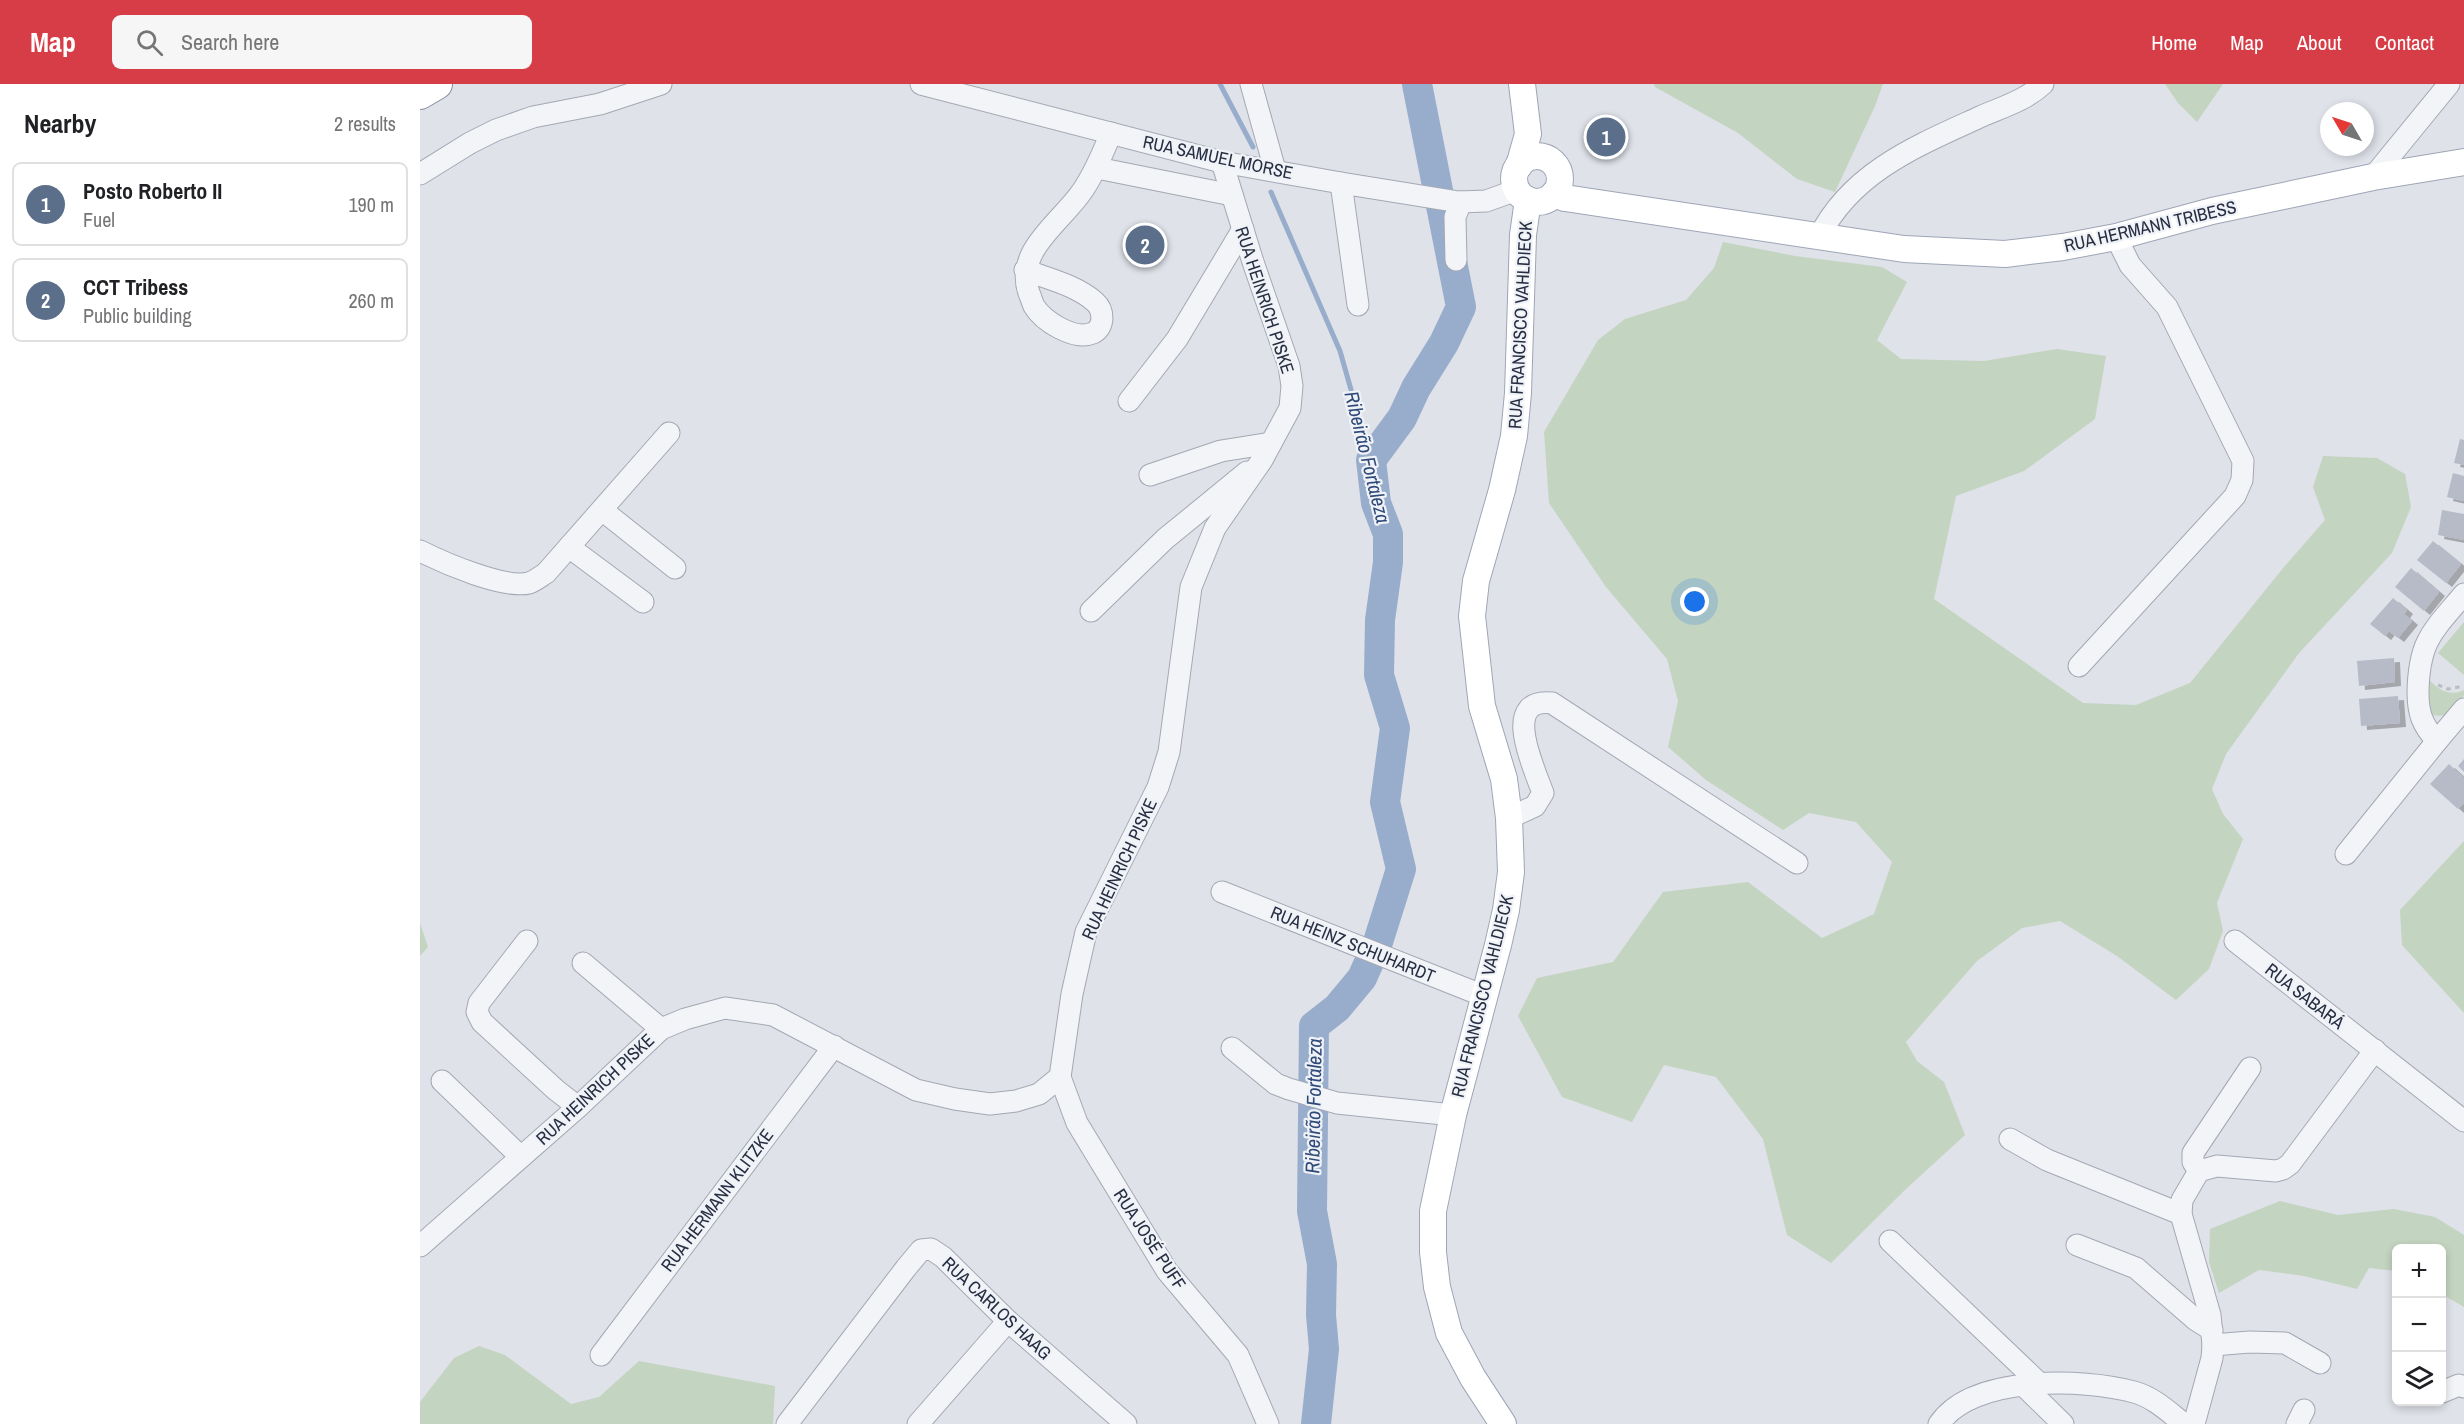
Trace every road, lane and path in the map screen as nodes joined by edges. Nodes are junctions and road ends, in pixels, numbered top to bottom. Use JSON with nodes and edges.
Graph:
{"nodes":[{"id":1,"x":437,"y":84,"type":"edge"},
{"id":2,"x":661,"y":84,"type":"edge"},
{"id":3,"x":921,"y":84,"type":"edge"},
{"id":4,"x":1251,"y":84,"type":"edge"},
{"id":5,"x":1522,"y":84,"type":"edge"},
{"id":6,"x":2043,"y":84,"type":"edge"},
{"id":7,"x":2449,"y":84,"type":"edge"},
{"id":8,"x":641,"y":87,"type":"edge"},
{"id":9,"x":420,"y":94,"type":"edge"},
{"id":10,"x":1111,"y":133,"type":"junction"},
{"id":11,"x":1528,"y":134,"type":"junction"},
{"id":12,"x":1222,"y":162,"type":"junction"},
{"id":13,"x":2464,"y":162,"type":"edge"},
{"id":14,"x":1097,"y":168,"type":"junction"},
{"id":15,"x":1275,"y":170,"type":"junction"},
{"id":16,"x":420,"y":174,"type":"edge"},
{"id":17,"x":1553,"y":176,"type":"junction"},
{"id":18,"x":2373,"y":177,"type":"junction"},
{"id":19,"x":1341,"y":183,"type":"junction"},
{"id":20,"x":1521,"y":185,"type":"junction"},
{"id":21,"x":1232,"y":195,"type":"junction"},
{"id":22,"x":1460,"y":202,"type":"junction"},
{"id":23,"x":1243,"y":229,"type":"junction"},
{"id":24,"x":1819,"y":237,"type":"junction"},
{"id":25,"x":2116,"y":237,"type":"junction"},
{"id":26,"x":1456,"y":260,"type":"dead end"},
{"id":27,"x":1025,"y":270,"type":"dead end"},
{"id":28,"x":1358,"y":305,"type":"dead end"},
{"id":29,"x":1129,"y":401,"type":"dead end"},
{"id":30,"x":669,"y":433,"type":"dead end"},
{"id":31,"x":1267,"y":451,"type":"junction"},
{"id":32,"x":1150,"y":475,"type":"dead end"},
{"id":33,"x":602,"y":510,"type":"junction"},
{"id":34,"x":569,"y":547,"type":"junction"},
{"id":35,"x":420,"y":551,"type":"edge"},
{"id":36,"x":675,"y":568,"type":"dead end"},
{"id":37,"x":2464,"y":594,"type":"edge"},
{"id":38,"x":643,"y":602,"type":"dead end"},
{"id":39,"x":1091,"y":612,"type":"dead end"},
{"id":40,"x":2079,"y":666,"type":"dead end"},
{"id":41,"x":2434,"y":682,"type":"dead end"},
{"id":42,"x":2464,"y":686,"type":"edge"},
{"id":43,"x":2464,"y":709,"type":"edge"},
{"id":44,"x":2437,"y":741,"type":"junction"},
{"id":45,"x":1509,"y":818,"type":"junction"},
{"id":46,"x":2346,"y":854,"type":"dead end"},
{"id":47,"x":1797,"y":863,"type":"dead end"},
{"id":48,"x":1222,"y":892,"type":"dead end"},
{"id":49,"x":527,"y":941,"type":"dead end"},
{"id":50,"x":2235,"y":941,"type":"dead end"},
{"id":51,"x":583,"y":963,"type":"dead end"},
{"id":52,"x":1484,"y":996,"type":"junction"},
{"id":53,"x":661,"y":1029,"type":"junction"},
{"id":54,"x":834,"y":1046,"type":"junction"},
{"id":55,"x":1232,"y":1048,"type":"dead end"},
{"id":56,"x":2375,"y":1050,"type":"junction"},
{"id":57,"x":2250,"y":1068,"type":"dead end"},
{"id":58,"x":1060,"y":1077,"type":"junction"},
{"id":59,"x":442,"y":1082,"type":"dead end"},
{"id":60,"x":578,"y":1107,"type":"junction"},
{"id":61,"x":1453,"y":1115,"type":"junction"},
{"id":62,"x":2464,"y":1121,"type":"edge"},
{"id":63,"x":2010,"y":1139,"type":"dead end"},
{"id":64,"x":521,"y":1157,"type":"junction"},
{"id":65,"x":2199,"y":1171,"type":"junction"},
{"id":66,"x":2181,"y":1214,"type":"junction"},
{"id":67,"x":1890,"y":1241,"type":"dead end"},
{"id":68,"x":2077,"y":1245,"type":"dead end"},
{"id":69,"x":420,"y":1246,"type":"edge"},
{"id":70,"x":1008,"y":1321,"type":"junction"},
{"id":71,"x":2213,"y":1338,"type":"junction"},
{"id":72,"x":601,"y":1355,"type":"dead end"},
{"id":73,"x":2320,"y":1363,"type":"dead end"},
{"id":74,"x":2030,"y":1383,"type":"junction"},
{"id":75,"x":2464,"y":1387,"type":"edge"},
{"id":76,"x":2446,"y":1390,"type":"edge"},
{"id":77,"x":787,"y":1424,"type":"edge"},
{"id":78,"x":918,"y":1424,"type":"edge"},
{"id":79,"x":1126,"y":1424,"type":"edge"},
{"id":80,"x":1268,"y":1424,"type":"edge"},
{"id":81,"x":1503,"y":1424,"type":"edge"},
{"id":82,"x":1939,"y":1424,"type":"edge"},
{"id":83,"x":2063,"y":1424,"type":"edge"},
{"id":84,"x":2184,"y":1424,"type":"edge"},
{"id":85,"x":2194,"y":1424,"type":"edge"}],
"edges":[{"from":1,"to":9,"type":"highway"},
{"from":2,"to":8,"type":"street"},
{"from":3,"to":10,"type":"street","name":"RUA SAMUEL MORSE"},
{"from":4,"to":15,"type":"street"},
{"from":5,"to":11,"type":"main road","name":"RUA FRANCISCO VAHLDIECK"},
{"from":6,"to":24,"type":"street"},
{"from":7,"to":18,"type":"street"},
{"from":8,"to":16,"type":"street"},
{"from":10,"to":12,"type":"street","name":"RUA SAMUEL MORSE"},
{"from":10,"to":14,"type":"street"},
{"from":11,"to":17,"type":"main road","name":"RUA FRANCISCO VAHLDIECK"},
{"from":11,"to":20,"type":"main road","name":"RUA FRANCISCO VAHLDIECK"},
{"from":12,"to":15,"type":"street","name":"RUA SAMUEL MORSE"},
{"from":12,"to":21,"type":"street","name":"RUA HEINRICH PISKE"},
{"from":13,"to":18,"type":"main road","name":"RUA HERMANN TRIBESS"},
{"from":14,"to":21,"type":"street"},
{"from":14,"to":27,"type":"street"},
{"from":15,"to":19,"type":"street","name":"RUA SAMUEL MORSE"},
{"from":17,"to":20,"type":"main road","name":"RUA FRANCISCO VAHLDIECK"},
{"from":17,"to":20,"type":"main road"},
{"from":17,"to":24,"type":"main road","name":"RUA HERMANN TRIBESS"},
{"from":18,"to":25,"type":"main road","name":"RUA HERMANN TRIBESS"},
{"from":19,"to":22,"type":"street","name":"RUA SAMUEL MORSE"},
{"from":19,"to":28,"type":"street"},
{"from":20,"to":22,"type":"street","name":"RUA SAMUEL MORSE"},
{"from":20,"to":45,"type":"main road","name":"RUA FRANCISCO VAHLDIECK"},
{"from":21,"to":23,"type":"street","name":"RUA HEINRICH PISKE"},
{"from":22,"to":26,"type":"street"},
{"from":23,"to":29,"type":"street"},
{"from":23,"to":31,"type":"street","name":"RUA HEINRICH PISKE"},
{"from":24,"to":25,"type":"main road","name":"RUA HERMANN TRIBESS"},
{"from":25,"to":40,"type":"street"},
{"from":30,"to":33,"type":"street"},
{"from":31,"to":32,"type":"street"},
{"from":31,"to":39,"type":"street"},
{"from":31,"to":58,"type":"street","name":"RUA HEINRICH PISKE"},
{"from":33,"to":34,"type":"street"},
{"from":33,"to":36,"type":"street"},
{"from":34,"to":35,"type":"street"},
{"from":34,"to":38,"type":"street"},
{"from":37,"to":44,"type":"street"},
{"from":41,"to":42,"type":"path"},
{"from":43,"to":44,"type":"street"},
{"from":44,"to":46,"type":"street"},
{"from":45,"to":47,"type":"street"},
{"from":45,"to":52,"type":"main road","name":"RUA FRANCISCO VAHLDIECK"},
{"from":48,"to":52,"type":"street","name":"RUA HEINZ SCHUHARDT"},
{"from":49,"to":60,"type":"street"},
{"from":50,"to":56,"type":"street","name":"RUA SABARÁ"},
{"from":51,"to":53,"type":"street"},
{"from":52,"to":61,"type":"main road","name":"RUA FRANCISCO VAHLDIECK"},
{"from":53,"to":54,"type":"street","name":"RUA HEINRICH PISKE"},
{"from":53,"to":60,"type":"street","name":"RUA HEINRICH PISKE"},
{"from":54,"to":58,"type":"street","name":"RUA HEINRICH PISKE"},
{"from":54,"to":72,"type":"street","name":"RUA HERMANN KLITZKE"},
{"from":55,"to":61,"type":"street"},
{"from":56,"to":62,"type":"street","name":"RUA SABARÁ"},
{"from":56,"to":65,"type":"street"},
{"from":57,"to":65,"type":"street"},
{"from":58,"to":80,"type":"street","name":"RUA JOSÉ PUFF"},
{"from":59,"to":64,"type":"street"},
{"from":60,"to":64,"type":"street","name":"RUA HEINRICH PISKE"},
{"from":61,"to":81,"type":"main road","name":"RUA FRANCISCO VAHLDIECK"},
{"from":63,"to":66,"type":"street"},
{"from":64,"to":69,"type":"street","name":"RUA HEINRICH PISKE"},
{"from":65,"to":66,"type":"street"},
{"from":66,"to":71,"type":"street"},
{"from":67,"to":74,"type":"street"},
{"from":68,"to":71,"type":"street"},
{"from":70,"to":77,"type":"street","name":"RUA CARLOS HAAG"},
{"from":70,"to":78,"type":"street"},
{"from":70,"to":79,"type":"street","name":"RUA CARLOS HAAG"},
{"from":71,"to":73,"type":"street"},
{"from":71,"to":85,"type":"street"},
{"from":74,"to":82,"type":"street"},
{"from":74,"to":83,"type":"street"},
{"from":74,"to":84,"type":"street"},
{"from":75,"to":76,"type":"street"}]}
